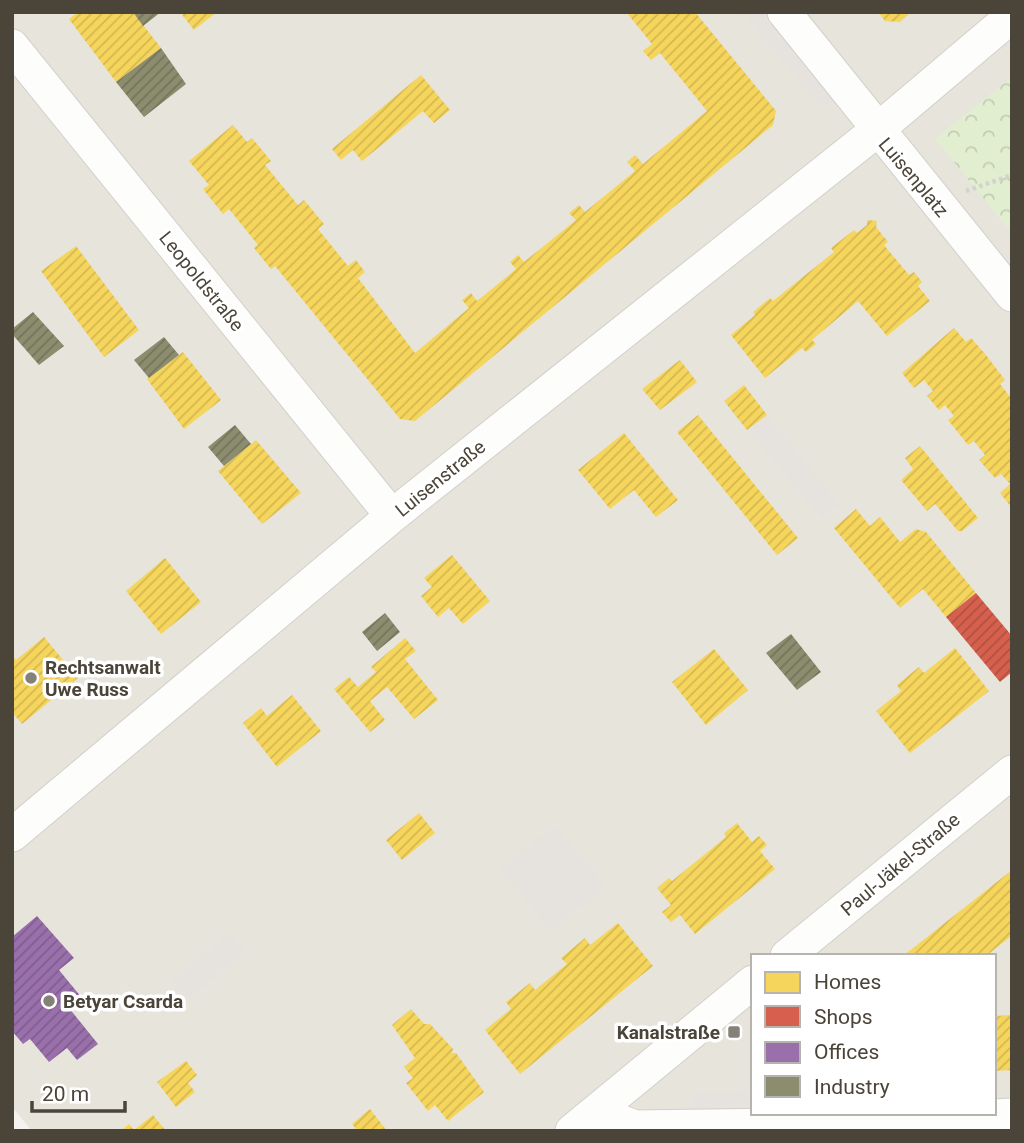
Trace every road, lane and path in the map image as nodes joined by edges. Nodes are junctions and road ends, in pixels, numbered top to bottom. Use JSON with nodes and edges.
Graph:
{"nodes":[{"id":1,"x":783,"y":12,"type":"edge"},
{"id":2,"x":1012,"y":16,"type":"edge"},
{"id":3,"x":12,"y":46,"type":"edge"},
{"id":4,"x":876,"y":131,"type":"junction"},
{"id":5,"x":1012,"y":175,"type":"edge"},
{"id":6,"x":935,"y":202,"type":"junction"},
{"id":7,"x":1012,"y":295,"type":"edge"},
{"id":8,"x":392,"y":516,"type":"junction"},
{"id":9,"x":1012,"y":772,"type":"edge"},
{"id":10,"x":12,"y":835,"type":"edge"},
{"id":11,"x":789,"y":954,"type":"edge"},
{"id":12,"x":751,"y":984,"type":"edge"},
{"id":13,"x":1012,"y":1115,"type":"edge"},
{"id":14,"x":584,"y":1121,"type":"edge"},
{"id":15,"x":824,"y":1127,"type":"edge"}],
"edges":[{"from":1,"to":4,"type":"street"},
{"from":2,"to":4,"type":"street","name":"Luisenplatz"},
{"from":3,"to":8,"type":"street","name":"Leopoldstraße"},
{"from":4,"to":6,"type":"street","name":"Luisenplatz"},
{"from":4,"to":8,"type":"street","name":"Luisenstraße"},
{"from":5,"to":6,"type":"path"},
{"from":6,"to":7,"type":"street","name":"Luisenplatz"},
{"from":8,"to":10,"type":"street","name":"Luisenstraße"},
{"from":9,"to":11,"type":"street","name":"Paul-Jäkel-Straße"},
{"from":12,"to":14,"type":"street"},
{"from":13,"to":15,"type":"street"},
{"from":14,"to":15,"type":"street"}]}
